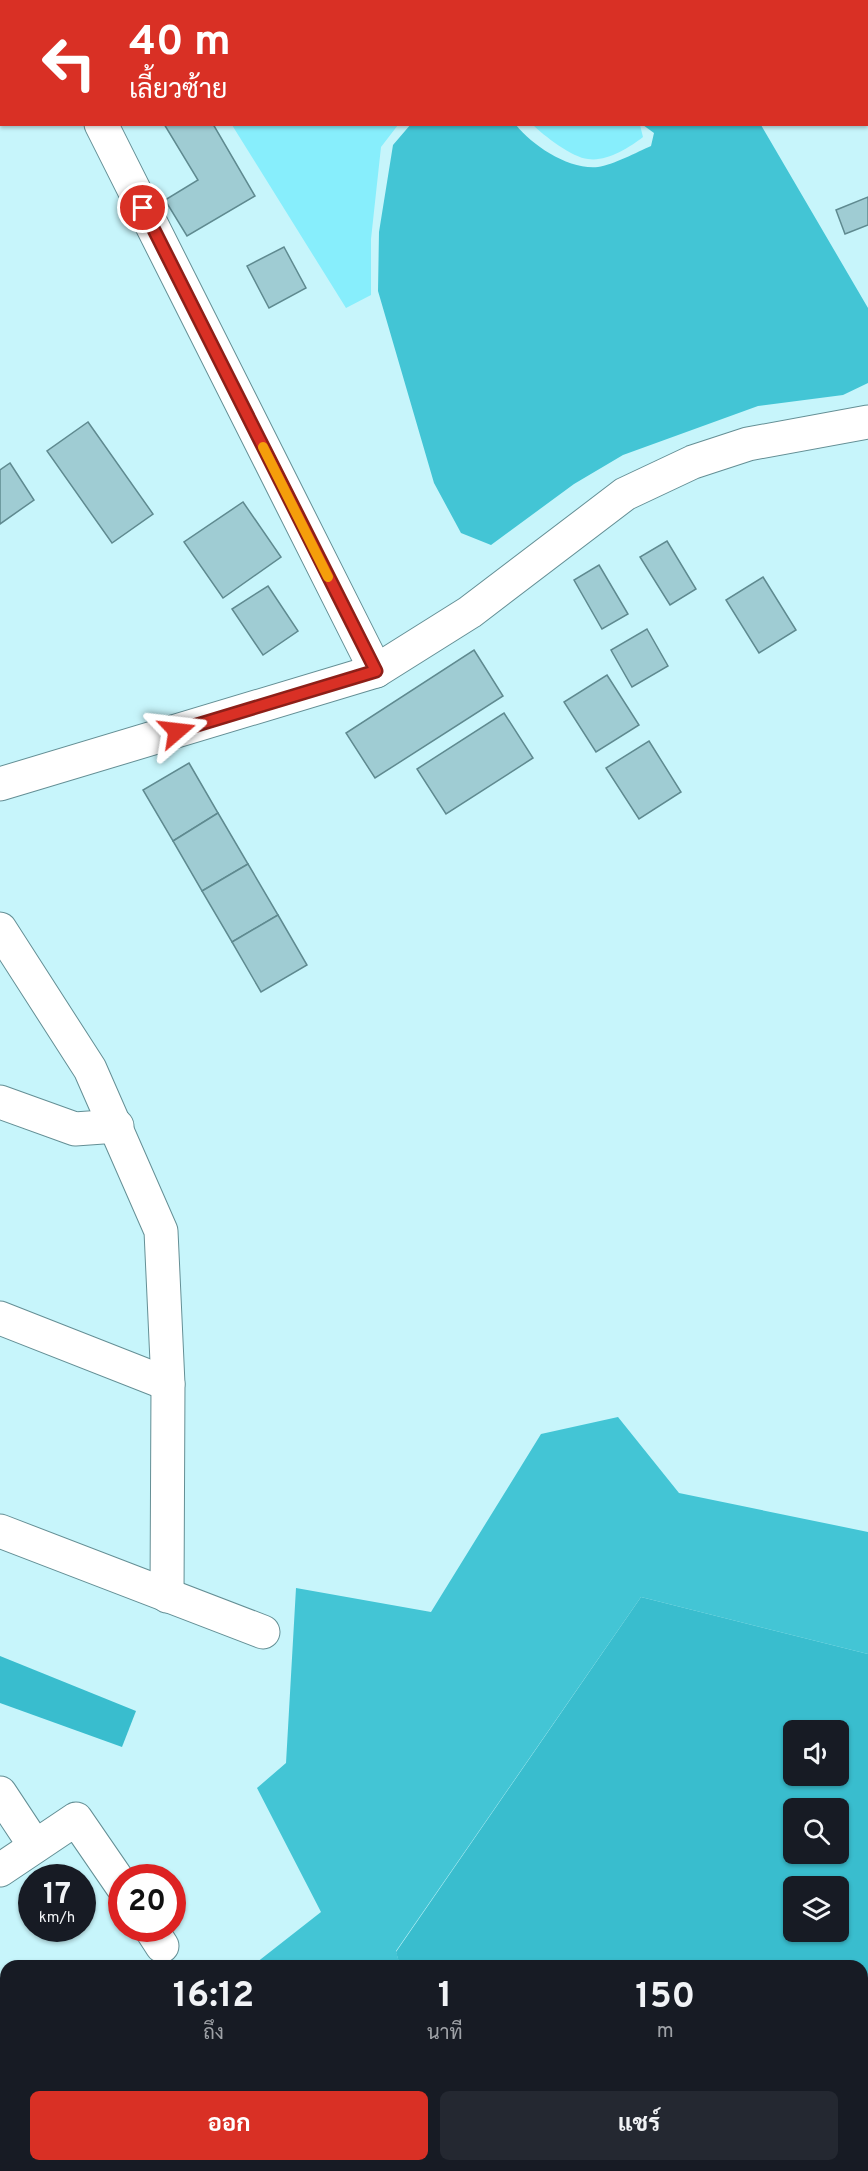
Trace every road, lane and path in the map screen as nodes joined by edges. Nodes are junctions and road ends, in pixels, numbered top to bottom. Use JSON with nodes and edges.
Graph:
{"nodes":[{"id":1,"x":101,"y":126,"type":"edge"},
{"id":2,"x":868,"y":422,"type":"edge"},
{"id":3,"x":376,"y":671,"type":"junction"},
{"id":4,"x":0,"y":784,"type":"edge"},
{"id":5,"x":0,"y":929,"type":"edge"},
{"id":6,"x":0,"y":1102,"type":"edge"},
{"id":7,"x":117,"y":1126,"type":"junction"},
{"id":8,"x":0,"y":1318,"type":"edge"},
{"id":9,"x":168,"y":1384,"type":"junction"},
{"id":10,"x":0,"y":1531,"type":"edge"},
{"id":11,"x":167,"y":1596,"type":"junction"},
{"id":12,"x":263,"y":1632,"type":"dead end"},
{"id":13,"x":0,"y":1792,"type":"edge"},
{"id":14,"x":36,"y":1846,"type":"junction"},
{"id":15,"x":108,"y":1866,"type":"edge"},
{"id":16,"x":0,"y":1870,"type":"edge"}],
"edges":[{"from":1,"to":3,"type":"street"},
{"from":2,"to":3,"type":"street"},
{"from":3,"to":4,"type":"street"},
{"from":5,"to":7,"type":"street"},
{"from":6,"to":7,"type":"street"},
{"from":7,"to":9,"type":"street"},
{"from":8,"to":9,"type":"street"},
{"from":9,"to":11,"type":"street"},
{"from":10,"to":11,"type":"street"},
{"from":11,"to":12,"type":"street"},
{"from":13,"to":14,"type":"street"},
{"from":14,"to":15,"type":"street"},
{"from":14,"to":16,"type":"street"}]}
